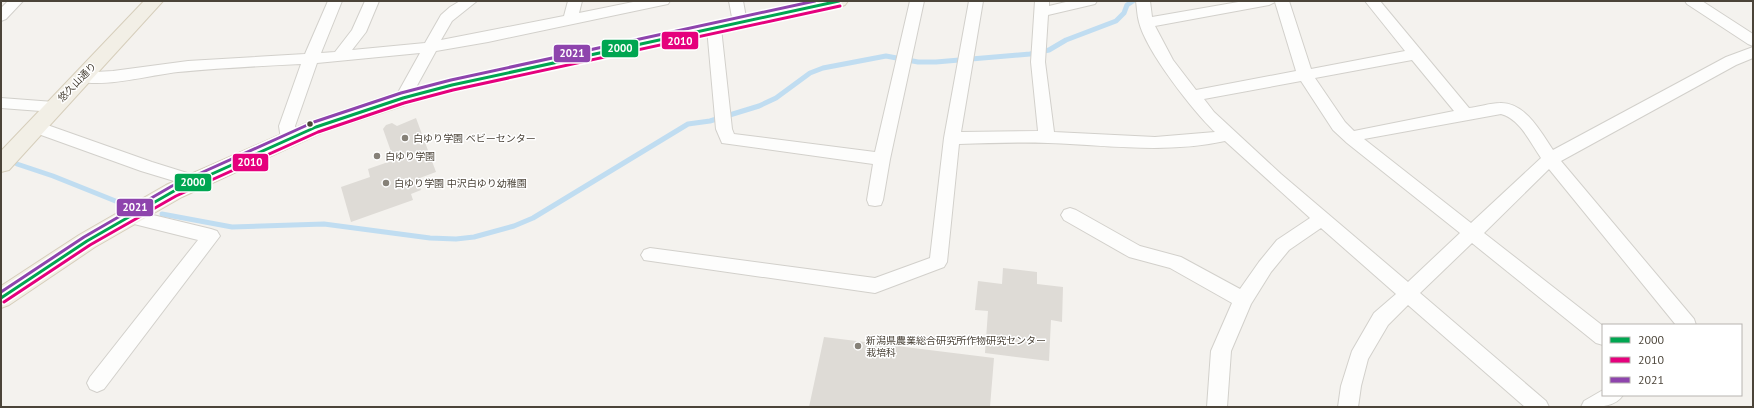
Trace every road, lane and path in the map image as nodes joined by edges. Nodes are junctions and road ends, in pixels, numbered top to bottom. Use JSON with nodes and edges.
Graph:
{"nodes":[{"id":1,"x":16,"y":1,"type":"edge"},
{"id":2,"x":154,"y":1,"type":"edge"},
{"id":3,"x":335,"y":1,"type":"edge"},
{"id":4,"x":372,"y":1,"type":"edge"},
{"id":5,"x":470,"y":1,"type":"edge"},
{"id":6,"x":575,"y":1,"type":"edge"},
{"id":7,"x":663,"y":1,"type":"edge"},
{"id":8,"x":736,"y":1,"type":"edge"},
{"id":9,"x":839,"y":1,"type":"edge"},
{"id":10,"x":917,"y":1,"type":"edge"},
{"id":11,"x":976,"y":1,"type":"edge"},
{"id":12,"x":1090,"y":1,"type":"edge"},
{"id":13,"x":1143,"y":1,"type":"edge"},
{"id":14,"x":1269,"y":1,"type":"edge"},
{"id":15,"x":1282,"y":1,"type":"edge"},
{"id":16,"x":1372,"y":1,"type":"edge"},
{"id":17,"x":1692,"y":1,"type":"edge"},
{"id":18,"x":805,"y":5,"type":"edge"},
{"id":19,"x":1041,"y":6,"type":"edge"},
{"id":20,"x":1,"y":16,"type":"edge"},
{"id":21,"x":571,"y":18,"type":"junction"},
{"id":22,"x":740,"y":23,"type":"junction"},
{"id":23,"x":1146,"y":23,"type":"junction"},
{"id":24,"x":714,"y":28,"type":"junction"},
{"id":25,"x":1753,"y":41,"type":"edge"},
{"id":26,"x":430,"y":47,"type":"junction"},
{"id":27,"x":1753,"y":52,"type":"edge"},
{"id":28,"x":1417,"y":54,"type":"junction"},
{"id":29,"x":340,"y":55,"type":"junction"},
{"id":30,"x":311,"y":58,"type":"junction"},
{"id":31,"x":1305,"y":75,"type":"junction"},
{"id":32,"x":83,"y":77,"type":"junction"},
{"id":33,"x":1192,"y":96,"type":"junction"},
{"id":34,"x":403,"y":98,"type":"junction"},
{"id":35,"x":1,"y":103,"type":"edge"},
{"id":36,"x":54,"y":107,"type":"junction"},
{"id":37,"x":1466,"y":115,"type":"junction"},
{"id":38,"x":36,"y":127,"type":"junction"},
{"id":39,"x":1227,"y":135,"type":"junction"},
{"id":40,"x":1047,"y":137,"type":"junction"},
{"id":41,"x":952,"y":138,"type":"junction"},
{"id":42,"x":289,"y":139,"type":"junction"},
{"id":43,"x":1353,"y":139,"type":"junction"},
{"id":44,"x":882,"y":159,"type":"junction"},
{"id":45,"x":1550,"y":159,"type":"junction"},
{"id":46,"x":1,"y":164,"type":"edge"},
{"id":47,"x":194,"y":181,"type":"junction"},
{"id":48,"x":875,"y":200,"type":"dead end"},
{"id":49,"x":1070,"y":215,"type":"dead end"},
{"id":50,"x":128,"y":216,"type":"junction"},
{"id":51,"x":1323,"y":219,"type":"junction"},
{"id":52,"x":1471,"y":233,"type":"junction"},
{"id":53,"x":650,"y":255,"type":"dead end"},
{"id":54,"x":1409,"y":294,"type":"junction"},
{"id":55,"x":1,"y":298,"type":"edge"},
{"id":56,"x":1244,"y":300,"type":"junction"},
{"id":57,"x":1686,"y":324,"type":"edge"},
{"id":58,"x":1602,"y":336,"type":"edge"},
{"id":59,"x":97,"y":383,"type":"dead end"},
{"id":60,"x":1610,"y":396,"type":"edge"},
{"id":61,"x":1218,"y":407,"type":"edge"},
{"id":62,"x":1348,"y":407,"type":"edge"},
{"id":63,"x":1539,"y":407,"type":"edge"},
{"id":64,"x":1591,"y":407,"type":"edge"}],
"edges":[{"from":1,"to":20,"type":"street"},
{"from":2,"to":32,"type":"main road","name":"悠久山通り"},
{"from":3,"to":30,"type":"street"},
{"from":4,"to":29,"type":"street"},
{"from":5,"to":26,"type":"street"},
{"from":6,"to":21,"type":"street"},
{"from":7,"to":21,"type":"street"},
{"from":8,"to":22,"type":"street"},
{"from":9,"to":18,"type":"main road"},
{"from":10,"to":44,"type":"street"},
{"from":11,"to":41,"type":"street"},
{"from":12,"to":19,"type":"street"},
{"from":13,"to":23,"type":"street"},
{"from":14,"to":23,"type":"street"},
{"from":15,"to":31,"type":"street"},
{"from":16,"to":28,"type":"street"},
{"from":17,"to":25,"type":"street"},
{"from":18,"to":22,"type":"main road"},
{"from":19,"to":40,"type":"street"},
{"from":21,"to":26,"type":"street"},
{"from":22,"to":24,"type":"main road"},
{"from":23,"to":33,"type":"street"},
{"from":24,"to":34,"type":"main road"},
{"from":24,"to":44,"type":"street"},
{"from":26,"to":29,"type":"street"},
{"from":26,"to":34,"type":"street"},
{"from":27,"to":45,"type":"street"},
{"from":28,"to":31,"type":"street"},
{"from":28,"to":37,"type":"street"},
{"from":29,"to":30,"type":"street"},
{"from":30,"to":32,"type":"street"},
{"from":30,"to":42,"type":"street"},
{"from":31,"to":33,"type":"street"},
{"from":31,"to":43,"type":"street"},
{"from":32,"to":36,"type":"main road","name":"悠久山通り"},
{"from":33,"to":39,"type":"street"},
{"from":34,"to":42,"type":"main road"},
{"from":35,"to":36,"type":"street"},
{"from":36,"to":38,"type":"main road","name":"悠久山通り"},
{"from":37,"to":43,"type":"street"},
{"from":37,"to":45,"type":"street"},
{"from":38,"to":46,"type":"main road","name":"悠久山通り"},
{"from":38,"to":47,"type":"street"},
{"from":39,"to":40,"type":"street"},
{"from":39,"to":51,"type":"street"},
{"from":40,"to":41,"type":"street"},
{"from":41,"to":53,"type":"street"},
{"from":42,"to":47,"type":"main road"},
{"from":43,"to":52,"type":"street"},
{"from":44,"to":48,"type":"street"},
{"from":45,"to":52,"type":"street"},
{"from":45,"to":57,"type":"street"},
{"from":47,"to":50,"type":"main road"},
{"from":49,"to":56,"type":"street"},
{"from":50,"to":55,"type":"main road"},
{"from":50,"to":59,"type":"street"},
{"from":51,"to":54,"type":"street"},
{"from":51,"to":56,"type":"street"},
{"from":52,"to":54,"type":"street"},
{"from":52,"to":58,"type":"street"},
{"from":54,"to":62,"type":"street"},
{"from":54,"to":63,"type":"street"},
{"from":56,"to":61,"type":"street"},
{"from":60,"to":64,"type":"street"}]}
